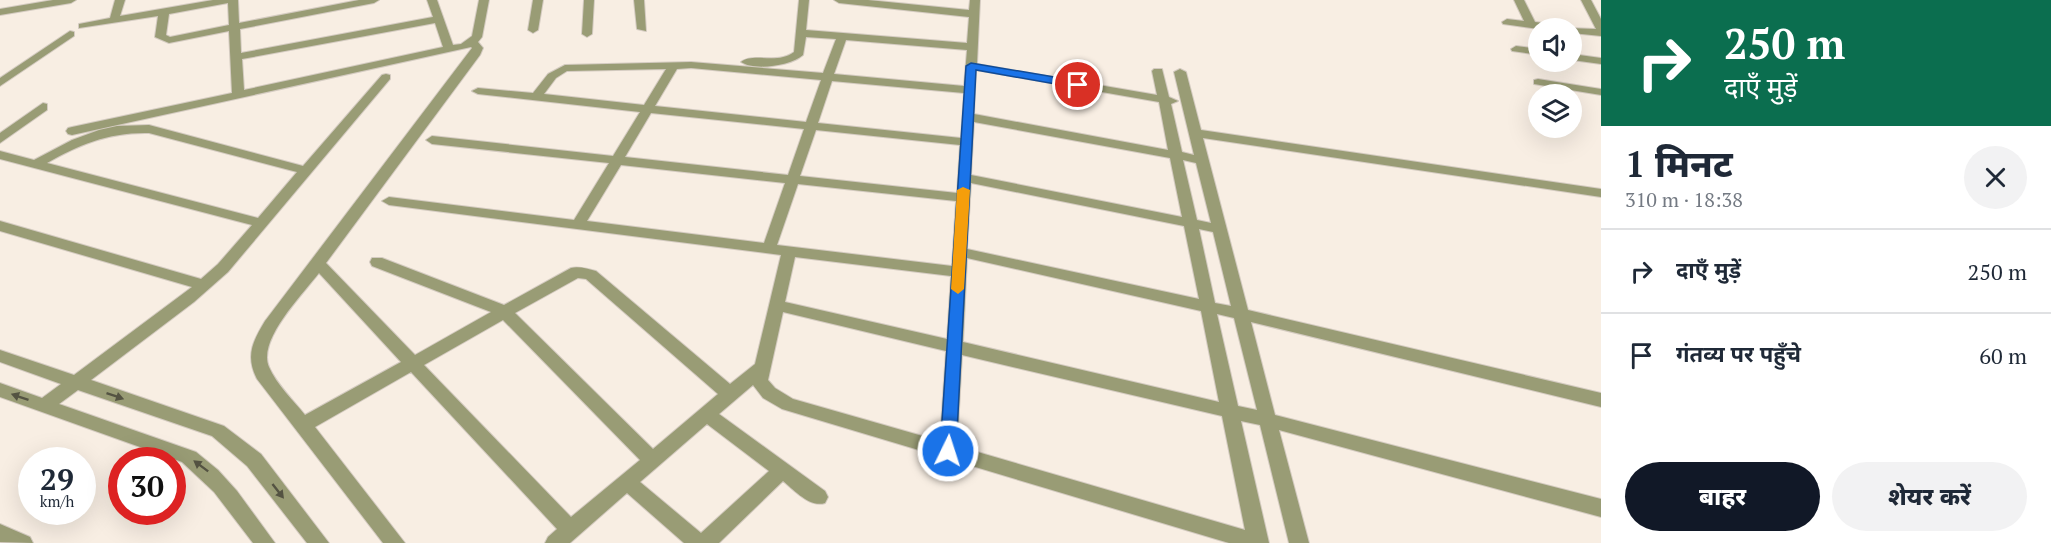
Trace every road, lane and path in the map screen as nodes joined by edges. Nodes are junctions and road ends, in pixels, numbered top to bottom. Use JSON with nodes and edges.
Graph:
{"nodes":[{"id":1,"x":71,"y":0,"type":"edge"},
{"id":2,"x":120,"y":0,"type":"edge"},
{"id":3,"x":231,"y":0,"type":"edge"},
{"id":4,"x":374,"y":0,"type":"edge"},
{"id":5,"x":432,"y":0,"type":"edge"},
{"id":6,"x":484,"y":0,"type":"edge"},
{"id":7,"x":538,"y":0,"type":"edge"},
{"id":8,"x":589,"y":0,"type":"edge"},
{"id":9,"x":639,"y":0,"type":"edge"},
{"id":10,"x":804,"y":0,"type":"edge"},
{"id":11,"x":839,"y":0,"type":"edge"},
{"id":12,"x":1519,"y":0,"type":"edge"},
{"id":13,"x":52,"y":2,"type":"edge"},
{"id":14,"x":1586,"y":2,"type":"edge"},
{"id":15,"x":904,"y":3,"type":"edge"},
{"id":16,"x":1601,"y":4,"type":"edge"},
{"id":17,"x":974,"y":7,"type":"edge"},
{"id":18,"x":0,"y":12,"type":"edge"},
{"id":19,"x":164,"y":12,"type":"junction"},
{"id":20,"x":439,"y":19,"type":"junction"},
{"id":21,"x":1528,"y":19,"type":"edge"},
{"id":22,"x":114,"y":21,"type":"junction"},
{"id":23,"x":1507,"y":22,"type":"dead end"},
{"id":24,"x":1528,"y":25,"type":"edge"},
{"id":25,"x":83,"y":26,"type":"dead end"},
{"id":26,"x":234,"y":26,"type":"junction"},
{"id":27,"x":642,"y":29,"type":"dead end"},
{"id":28,"x":533,"y":30,"type":"dead end"},
{"id":29,"x":1582,"y":30,"type":"edge"},
{"id":30,"x":1601,"y":31,"type":"edge"},
{"id":31,"x":801,"y":33,"type":"junction"},
{"id":32,"x":70,"y":34,"type":"dead end"},
{"id":33,"x":587,"y":34,"type":"dead end"},
{"id":34,"x":842,"y":36,"type":"junction"},
{"id":35,"x":472,"y":42,"type":"junction"},
{"id":36,"x":972,"y":46,"type":"junction"},
{"id":37,"x":449,"y":49,"type":"junction"},
{"id":38,"x":1516,"y":49,"type":"dead end"},
{"id":39,"x":1528,"y":51,"type":"edge"},
{"id":40,"x":236,"y":57,"type":"junction"},
{"id":41,"x":1582,"y":58,"type":"edge"},
{"id":42,"x":1601,"y":61,"type":"edge"},
{"id":43,"x":674,"y":64,"type":"junction"},
{"id":44,"x":971,"y":66,"type":"junction"},
{"id":45,"x":717,"y":68,"type":"junction"},
{"id":46,"x":1158,"y":71,"type":"dead end"},
{"id":47,"x":1180,"y":72,"type":"dead end"},
{"id":48,"x":386,"y":77,"type":"dead end"},
{"id":49,"x":828,"y":78,"type":"junction"},
{"id":50,"x":1538,"y":82,"type":"dead end"},
{"id":51,"x":0,"y":83,"type":"edge"},
{"id":52,"x":969,"y":90,"type":"junction"},
{"id":53,"x":478,"y":92,"type":"dead end"},
{"id":54,"x":1601,"y":92,"type":"edge"},
{"id":55,"x":238,"y":96,"type":"junction"},
{"id":56,"x":536,"y":97,"type":"junction"},
{"id":57,"x":1164,"y":99,"type":"junction"},
{"id":58,"x":1188,"y":104,"type":"junction"},
{"id":59,"x":43,"y":107,"type":"dead end"},
{"id":60,"x":648,"y":109,"type":"junction"},
{"id":61,"x":968,"y":117,"type":"junction"},
{"id":62,"x":811,"y":126,"type":"junction"},
{"id":63,"x":72,"y":131,"type":"dead end"},
{"id":64,"x":1195,"y":133,"type":"junction"},
{"id":65,"x":0,"y":139,"type":"edge"},
{"id":66,"x":432,"y":140,"type":"dead end"},
{"id":67,"x":966,"y":142,"type":"junction"},
{"id":68,"x":0,"y":154,"type":"edge"},
{"id":69,"x":1176,"y":155,"type":"junction"},
{"id":70,"x":617,"y":160,"type":"junction"},
{"id":71,"x":1202,"y":160,"type":"junction"},
{"id":72,"x":36,"y":164,"type":"junction"},
{"id":73,"x":307,"y":171,"type":"junction"},
{"id":74,"x":964,"y":178,"type":"junction"},
{"id":75,"x":793,"y":180,"type":"junction"},
{"id":76,"x":1601,"y":193,"type":"edge"},
{"id":77,"x":963,"y":198,"type":"junction"},
{"id":78,"x":389,"y":201,"type":"dead end"},
{"id":79,"x":261,"y":223,"type":"junction"},
{"id":80,"x":1190,"y":223,"type":"junction"},
{"id":81,"x":578,"y":225,"type":"junction"},
{"id":82,"x":0,"y":226,"type":"edge"},
{"id":83,"x":1220,"y":229,"type":"junction"},
{"id":84,"x":769,"y":249,"type":"junction"},
{"id":85,"x":789,"y":251,"type":"junction"},
{"id":86,"x":960,"y":252,"type":"junction"},
{"id":87,"x":377,"y":262,"type":"dead end"},
{"id":88,"x":318,"y":263,"type":"junction"},
{"id":89,"x":958,"y":272,"type":"junction"},
{"id":90,"x":204,"y":285,"type":"junction"},
{"id":91,"x":776,"y":305,"type":"junction"},
{"id":92,"x":1208,"y":307,"type":"junction"},
{"id":93,"x":503,"y":311,"type":"junction"},
{"id":94,"x":1241,"y":314,"type":"junction"},
{"id":95,"x":954,"y":346,"type":"junction"},
{"id":96,"x":0,"y":356,"type":"edge"},
{"id":97,"x":412,"y":363,"type":"junction"},
{"id":98,"x":762,"y":367,"type":"junction"},
{"id":99,"x":76,"y":382,"type":"junction"},
{"id":100,"x":0,"y":390,"type":"edge"},
{"id":101,"x":730,"y":394,"type":"junction"},
{"id":102,"x":1601,"y":400,"type":"edge"},
{"id":103,"x":44,"y":406,"type":"junction"},
{"id":104,"x":1230,"y":411,"type":"junction"},
{"id":105,"x":707,"y":414,"type":"junction"},
{"id":106,"x":1268,"y":420,"type":"junction"},
{"id":107,"x":303,"y":425,"type":"junction"},
{"id":108,"x":948,"y":451,"type":"junction"},
{"id":109,"x":652,"y":460,"type":"junction"},
{"id":110,"x":782,"y":470,"type":"junction"},
{"id":111,"x":627,"y":482,"type":"junction"},
{"id":112,"x":818,"y":497,"type":"dead end"},
{"id":113,"x":1601,"y":508,"type":"edge"},
{"id":114,"x":570,"y":530,"type":"junction"},
{"id":115,"x":0,"y":533,"type":"edge"},
{"id":116,"x":23,"y":543,"type":"edge"},
{"id":117,"x":265,"y":543,"type":"edge"},
{"id":118,"x":319,"y":543,"type":"edge"},
{"id":119,"x":395,"y":543,"type":"edge"},
{"id":120,"x":555,"y":543,"type":"edge"},
{"id":121,"x":698,"y":543,"type":"edge"},
{"id":122,"x":705,"y":543,"type":"edge"},
{"id":123,"x":1258,"y":543,"type":"edge"},
{"id":124,"x":1299,"y":543,"type":"edge"}],
"edges":[{"from":1,"to":13,"type":"street"},
{"from":2,"to":22,"type":"street"},
{"from":3,"to":19,"type":"street"},
{"from":3,"to":26,"type":"street"},
{"from":4,"to":26,"type":"street"},
{"from":5,"to":20,"type":"street"},
{"from":6,"to":35,"type":"street"},
{"from":7,"to":28,"type":"street"},
{"from":8,"to":33,"type":"street"},
{"from":9,"to":27,"type":"street"},
{"from":10,"to":31,"type":"street"},
{"from":11,"to":15,"type":"street"},
{"from":12,"to":21,"type":"street"},
{"from":13,"to":18,"type":"street"},
{"from":14,"to":16,"type":"street"},
{"from":14,"to":30,"type":"street"},
{"from":15,"to":17,"type":"street"},
{"from":17,"to":36,"type":"street"},
{"from":19,"to":22,"type":"street"},
{"from":19,"to":26,"type":"street"},
{"from":20,"to":37,"type":"street"},
{"from":20,"to":40,"type":"street"},
{"from":22,"to":25,"type":"street"},
{"from":23,"to":24,"type":"street"},
{"from":26,"to":40,"type":"street"},
{"from":29,"to":30,"type":"street"},
{"from":31,"to":34,"type":"street"},
{"from":31,"to":45,"type":"street"},
{"from":32,"to":51,"type":"street"},
{"from":34,"to":36,"type":"street"},
{"from":34,"to":49,"type":"street"},
{"from":35,"to":37,"type":"street"},
{"from":35,"to":88,"type":"street"},
{"from":36,"to":44,"type":"street"},
{"from":37,"to":55,"type":"street"},
{"from":38,"to":39,"type":"street"},
{"from":40,"to":55,"type":"street"},
{"from":41,"to":42,"type":"street"},
{"from":43,"to":45,"type":"street"},
{"from":43,"to":56,"type":"street"},
{"from":43,"to":60,"type":"street"},
{"from":44,"to":52,"type":"street"},
{"from":44,"to":57,"type":"street"},
{"from":45,"to":49,"type":"street"},
{"from":46,"to":57,"type":"street"},
{"from":47,"to":58,"type":"street"},
{"from":48,"to":73,"type":"street"},
{"from":49,"to":52,"type":"street"},
{"from":49,"to":62,"type":"street"},
{"from":50,"to":54,"type":"street"},
{"from":52,"to":61,"type":"street"},
{"from":53,"to":56,"type":"street"},
{"from":55,"to":63,"type":"street"},
{"from":56,"to":60,"type":"street"},
{"from":57,"to":58,"type":"street"},
{"from":57,"to":69,"type":"street"},
{"from":58,"to":64,"type":"street"},
{"from":59,"to":65,"type":"street"},
{"from":60,"to":62,"type":"street"},
{"from":60,"to":70,"type":"street"},
{"from":61,"to":67,"type":"street"},
{"from":61,"to":69,"type":"street"},
{"from":62,"to":67,"type":"street"},
{"from":62,"to":75,"type":"street"},
{"from":64,"to":71,"type":"street"},
{"from":64,"to":76,"type":"street"},
{"from":66,"to":70,"type":"street"},
{"from":67,"to":74,"type":"street"},
{"from":68,"to":72,"type":"street"},
{"from":69,"to":71,"type":"street"},
{"from":69,"to":80,"type":"street"},
{"from":70,"to":75,"type":"street"},
{"from":70,"to":81,"type":"street"},
{"from":71,"to":83,"type":"street"},
{"from":72,"to":73,"type":"street"},
{"from":72,"to":79,"type":"street"},
{"from":73,"to":79,"type":"street"},
{"from":74,"to":77,"type":"street"},
{"from":74,"to":80,"type":"street"},
{"from":75,"to":77,"type":"street"},
{"from":75,"to":84,"type":"street"},
{"from":77,"to":86,"type":"street"},
{"from":78,"to":81,"type":"street"},
{"from":79,"to":90,"type":"street"},
{"from":80,"to":83,"type":"street"},
{"from":80,"to":92,"type":"street"},
{"from":81,"to":84,"type":"street"},
{"from":82,"to":90,"type":"street"},
{"from":83,"to":94,"type":"street"},
{"from":84,"to":85,"type":"street"},
{"from":85,"to":89,"type":"street"},
{"from":85,"to":91,"type":"street"},
{"from":86,"to":89,"type":"street"},
{"from":86,"to":92,"type":"street"},
{"from":87,"to":93,"type":"street"},
{"from":88,"to":97,"type":"street"},
{"from":88,"to":107,"type":"street"},
{"from":89,"to":95,"type":"street"},
{"from":90,"to":99,"type":"street"},
{"from":91,"to":95,"type":"street"},
{"from":91,"to":98,"type":"street"},
{"from":92,"to":94,"type":"street"},
{"from":92,"to":104,"type":"street"},
{"from":93,"to":97,"type":"street"},
{"from":93,"to":101,"type":"street"},
{"from":93,"to":109,"type":"street"},
{"from":94,"to":102,"type":"street"},
{"from":94,"to":106,"type":"street"},
{"from":95,"to":104,"type":"street"},
{"from":95,"to":108,"type":"street"},
{"from":96,"to":99,"type":"street"},
{"from":97,"to":107,"type":"street"},
{"from":97,"to":114,"type":"street"},
{"from":98,"to":101,"type":"street"},
{"from":98,"to":108,"type":"street"},
{"from":99,"to":103,"type":"street"},
{"from":99,"to":118,"type":"street","one_way":true},
{"from":103,"to":100,"type":"street","one_way":true},
{"from":101,"to":105,"type":"street"},
{"from":117,"to":103,"type":"street","one_way":true},
{"from":104,"to":106,"type":"street"},
{"from":104,"to":123,"type":"street"},
{"from":105,"to":109,"type":"street"},
{"from":105,"to":110,"type":"street"},
{"from":106,"to":113,"type":"street"},
{"from":106,"to":124,"type":"street"},
{"from":107,"to":119,"type":"street"},
{"from":108,"to":123,"type":"street"},
{"from":109,"to":111,"type":"street"},
{"from":110,"to":112,"type":"street"},
{"from":110,"to":122,"type":"street"},
{"from":111,"to":114,"type":"street"},
{"from":111,"to":121,"type":"street"},
{"from":114,"to":120,"type":"street"},
{"from":115,"to":116,"type":"street"}]}
